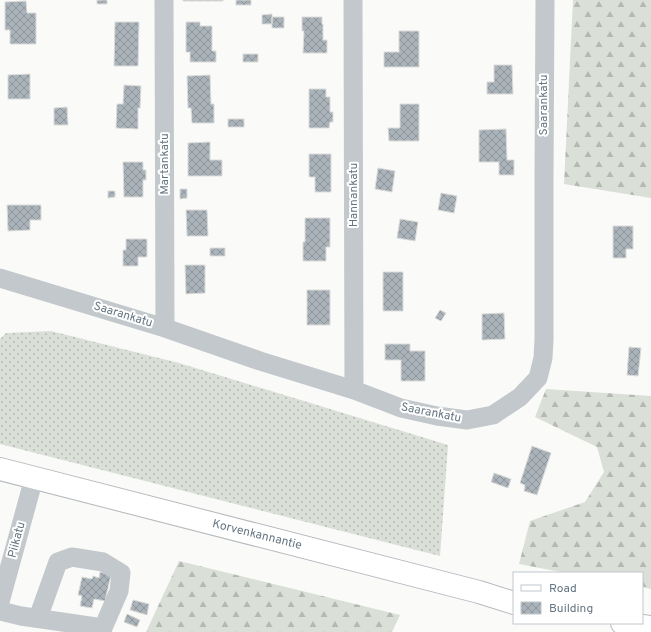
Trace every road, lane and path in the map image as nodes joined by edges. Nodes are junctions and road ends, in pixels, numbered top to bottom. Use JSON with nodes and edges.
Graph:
{"nodes":[{"id":1,"x":164,"y":0,"type":"edge"},
{"id":2,"x":353,"y":0,"type":"edge"},
{"id":3,"x":545,"y":0,"type":"edge"},
{"id":4,"x":0,"y":278,"type":"edge"},
{"id":5,"x":165,"y":328,"type":"junction"},
{"id":6,"x":354,"y":390,"type":"junction"},
{"id":7,"x":0,"y":469,"type":"edge"},
{"id":8,"x":34,"y":478,"type":"junction"},
{"id":9,"x":0,"y":602,"type":"edge"},
{"id":10,"x":513,"y":603,"type":"edge"},
{"id":11,"x":0,"y":610,"type":"edge"},
{"id":12,"x":38,"y":618,"type":"junction"}],
"edges":[{"from":1,"to":5,"type":"street","name":"Martankatu"},
{"from":2,"to":6,"type":"street","name":"Hannankatu"},
{"from":3,"to":6,"type":"street","name":"Saarankatu"},
{"from":4,"to":5,"type":"street","name":"Saarankatu"},
{"from":5,"to":6,"type":"street","name":"Saarankatu"},
{"from":7,"to":8,"type":"main road","name":"Korvenkannantie"},
{"from":8,"to":9,"type":"street","name":"Piikatu"},
{"from":8,"to":10,"type":"main road","name":"Korvenkannantie"},
{"from":11,"to":12,"type":"street"},
{"from":12,"to":12,"type":"street"}]}
